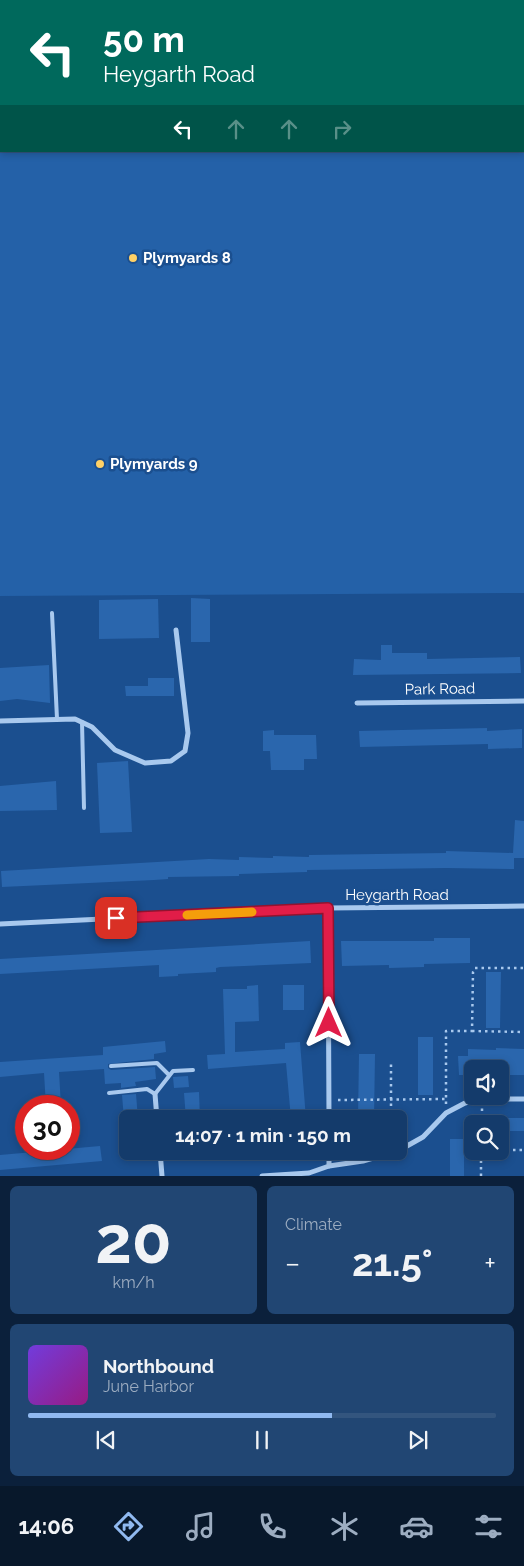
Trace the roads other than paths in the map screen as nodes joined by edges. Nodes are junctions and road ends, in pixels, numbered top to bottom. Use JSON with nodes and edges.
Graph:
{"nodes":[{"id":1,"x":52,"y":612,"type":"dead end"},
{"id":2,"x":176,"y":630,"type":"dead end"},
{"id":3,"x":524,"y":701,"type":"edge"},
{"id":4,"x":356,"y":703,"type":"dead end"},
{"id":5,"x":57,"y":719,"type":"junction"},
{"id":6,"x":0,"y":721,"type":"edge"},
{"id":7,"x":82,"y":722,"type":"junction"},
{"id":8,"x":84,"y":808,"type":"dead end"},
{"id":9,"x":524,"y":906,"type":"edge"},
{"id":10,"x":328,"y":908,"type":"junction"},
{"id":11,"x":0,"y":924,"type":"edge"},
{"id":12,"x":111,"y":1066,"type":"dead end"},
{"id":13,"x":193,"y":1070,"type":"dead end"},
{"id":14,"x":169,"y":1075,"type":"junction"},
{"id":15,"x":109,"y":1093,"type":"dead end"},
{"id":16,"x":155,"y":1094,"type":"junction"},
{"id":17,"x":524,"y":1099,"type":"edge"},
{"id":18,"x":156,"y":1110,"type":"edge"},
{"id":19,"x":329,"y":1110,"type":"edge"},
{"id":20,"x":407,"y":1146,"type":"edge"},
{"id":21,"x":161,"y":1160,"type":"edge"},
{"id":22,"x":330,"y":1160,"type":"edge"},
{"id":23,"x":369,"y":1160,"type":"edge"},
{"id":24,"x":330,"y":1166,"type":"junction"},
{"id":25,"x":162,"y":1176,"type":"edge"},
{"id":26,"x":262,"y":1176,"type":"edge"}],
"edges":[{"from":1,"to":5,"type":"lane"},
{"from":2,"to":7,"type":"street"},
{"from":3,"to":4,"type":"street","name":"Park Road"},
{"from":5,"to":6,"type":"street"},
{"from":5,"to":7,"type":"street"},
{"from":7,"to":8,"type":"lane"},
{"from":9,"to":10,"type":"street","name":"Heygarth Road"},
{"from":10,"to":11,"type":"street","name":"Heygarth Road"},
{"from":10,"to":19,"type":"street"},
{"from":12,"to":14,"type":"lane"},
{"from":13,"to":14,"type":"lane"},
{"from":14,"to":16,"type":"lane"},
{"from":15,"to":16,"type":"lane"},
{"from":16,"to":18,"type":"street"},
{"from":17,"to":20,"type":"street"},
{"from":21,"to":25,"type":"street"},
{"from":22,"to":24,"type":"street"},
{"from":23,"to":24,"type":"street"},
{"from":24,"to":26,"type":"street"}]}
